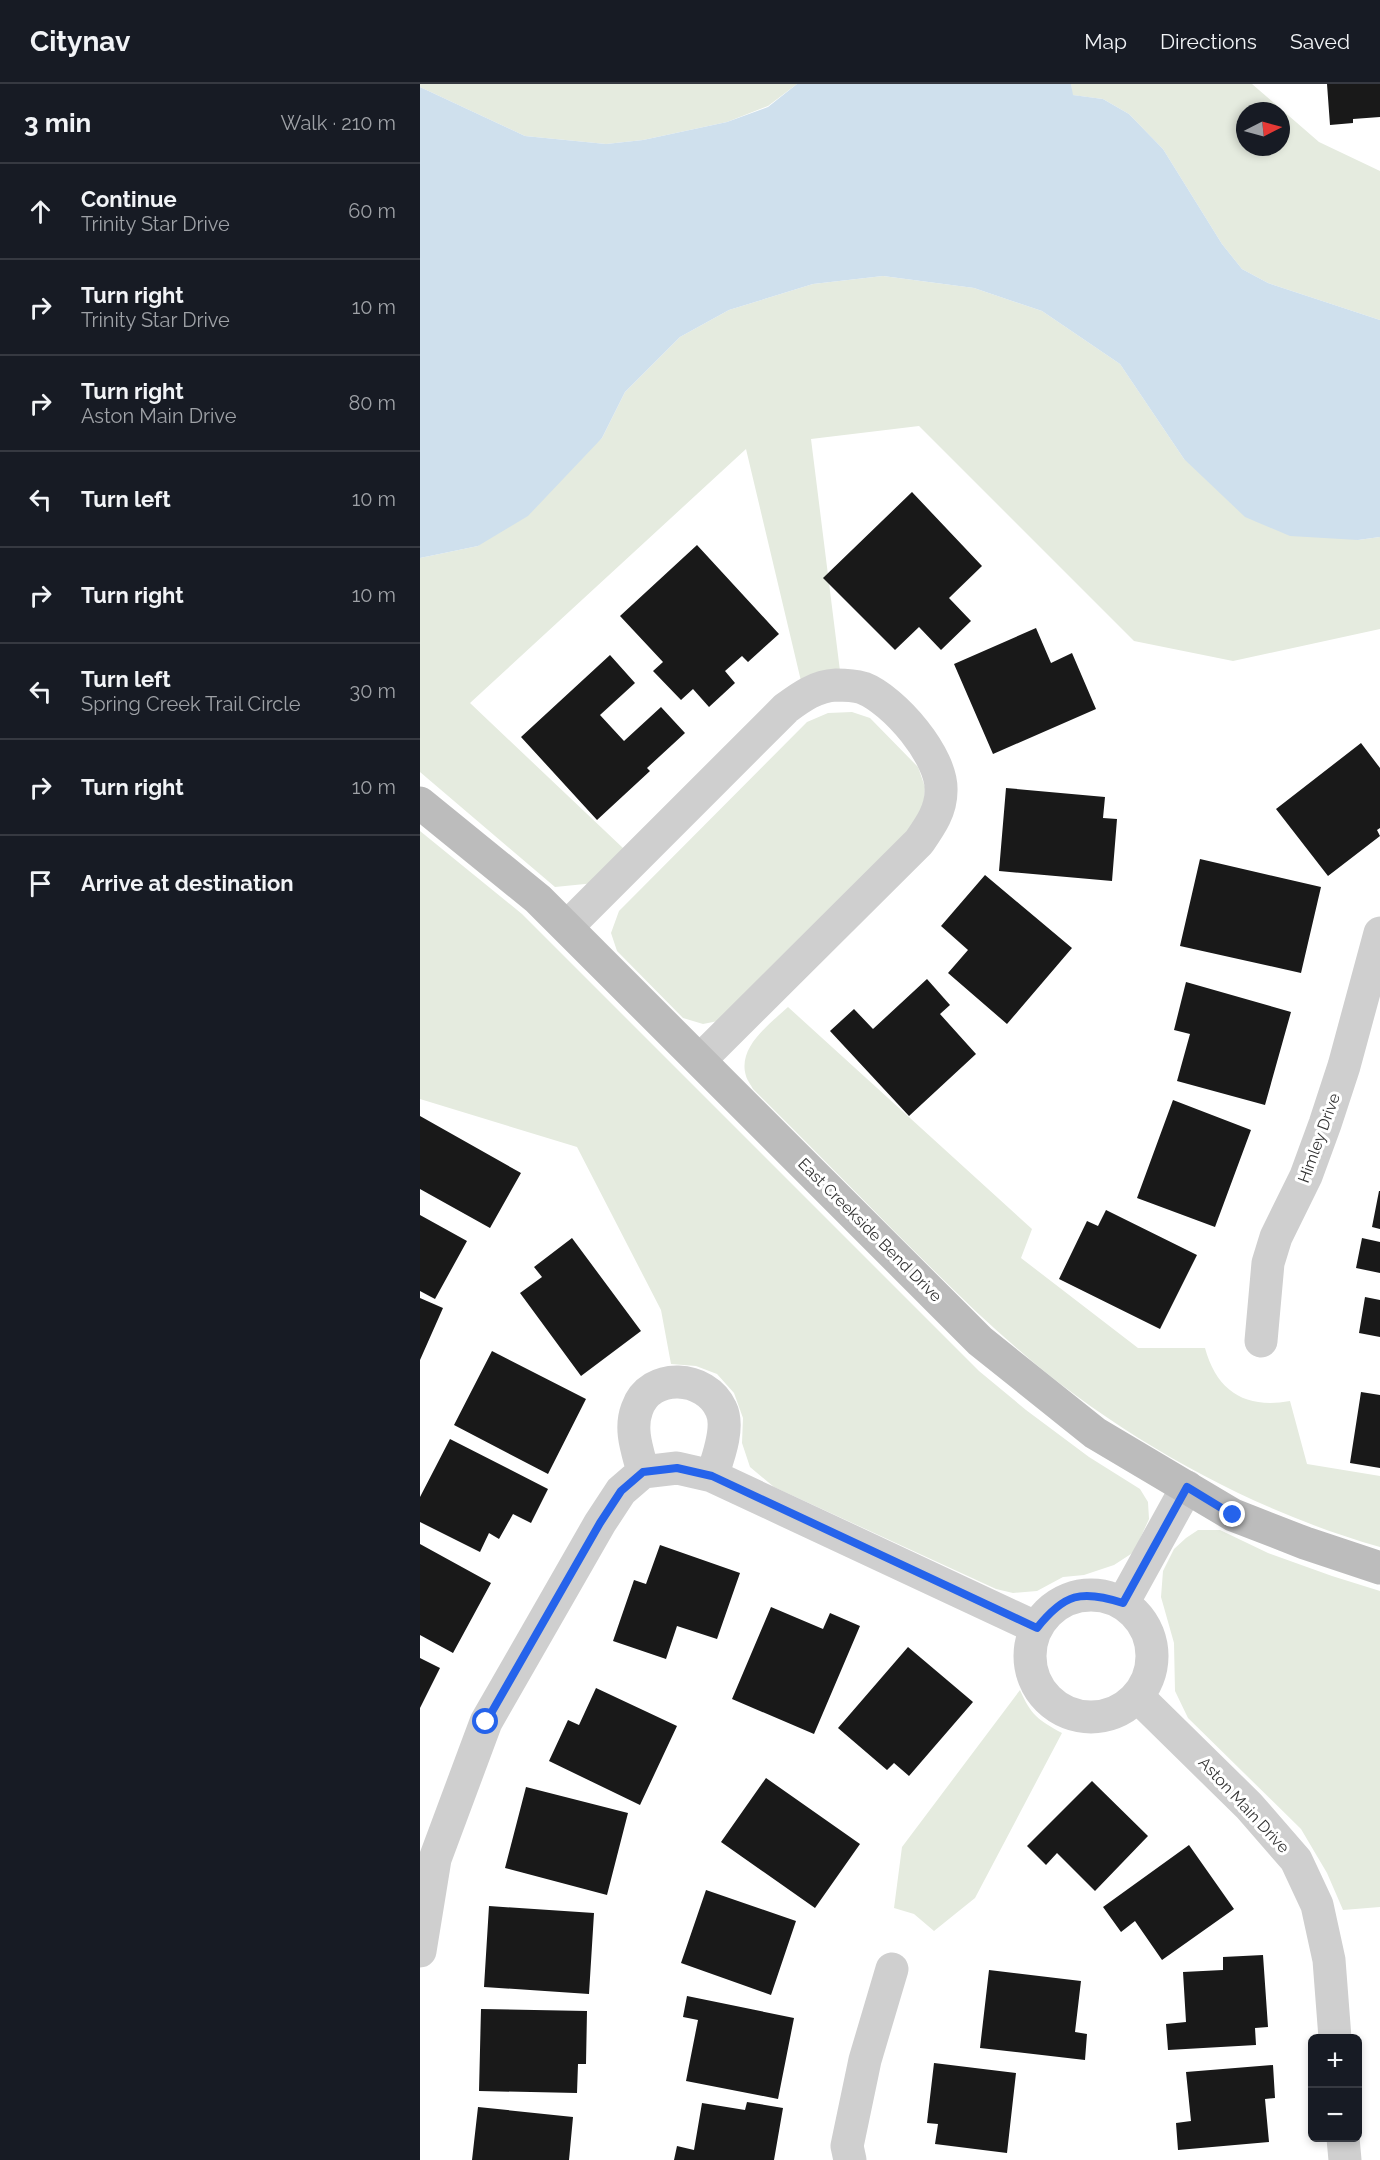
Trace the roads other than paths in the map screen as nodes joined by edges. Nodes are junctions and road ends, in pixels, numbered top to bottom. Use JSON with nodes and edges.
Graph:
{"nodes":[{"id":1,"x":420,"y":803,"type":"edge"},
{"id":2,"x":567,"y":927,"type":"junction"},
{"id":3,"x":1380,"y":933,"type":"edge"},
{"id":4,"x":700,"y":1060,"type":"junction"},
{"id":5,"x":1261,"y":1341,"type":"dead end"},
{"id":6,"x":643,"y":1472,"type":"junction"},
{"id":7,"x":712,"y":1476,"type":"junction"},
{"id":8,"x":1187,"y":1487,"type":"junction"},
{"id":9,"x":1380,"y":1568,"type":"edge"},
{"id":10,"x":1123,"y":1603,"type":"junction"},
{"id":11,"x":1037,"y":1628,"type":"junction"},
{"id":12,"x":1137,"y":1696,"type":"junction"},
{"id":13,"x":425,"y":1894,"type":"edge"},
{"id":14,"x":420,"y":1951,"type":"edge"},
{"id":15,"x":892,"y":1969,"type":"dead end"},
{"id":16,"x":1335,"y":2034,"type":"edge"},
{"id":17,"x":1343,"y":2142,"type":"edge"},
{"id":18,"x":850,"y":2160,"type":"edge"},
{"id":19,"x":1345,"y":2160,"type":"edge"}],
"edges":[{"from":1,"to":2,"type":"street","name":"East Creekside Bend Drive"},
{"from":2,"to":4,"type":"street","name":"East Creekside Bend Drive"},
{"from":2,"to":4,"type":"street"},
{"from":3,"to":5,"type":"street","name":"Himley Drive"},
{"from":4,"to":8,"type":"street","name":"East Creekside Bend Drive"},
{"from":6,"to":7,"type":"street"},
{"from":6,"to":7,"type":"street"},
{"from":6,"to":13,"type":"street"},
{"from":7,"to":11,"type":"street"},
{"from":8,"to":9,"type":"street","name":"East Creekside Bend Drive"},
{"from":8,"to":10,"type":"street"},
{"from":10,"to":11,"type":"street"},
{"from":10,"to":12,"type":"street"},
{"from":11,"to":12,"type":"street"},
{"from":12,"to":16,"type":"street","name":"Aston Main Drive"},
{"from":13,"to":14,"type":"street"},
{"from":15,"to":18,"type":"street"},
{"from":17,"to":19,"type":"street"}]}
